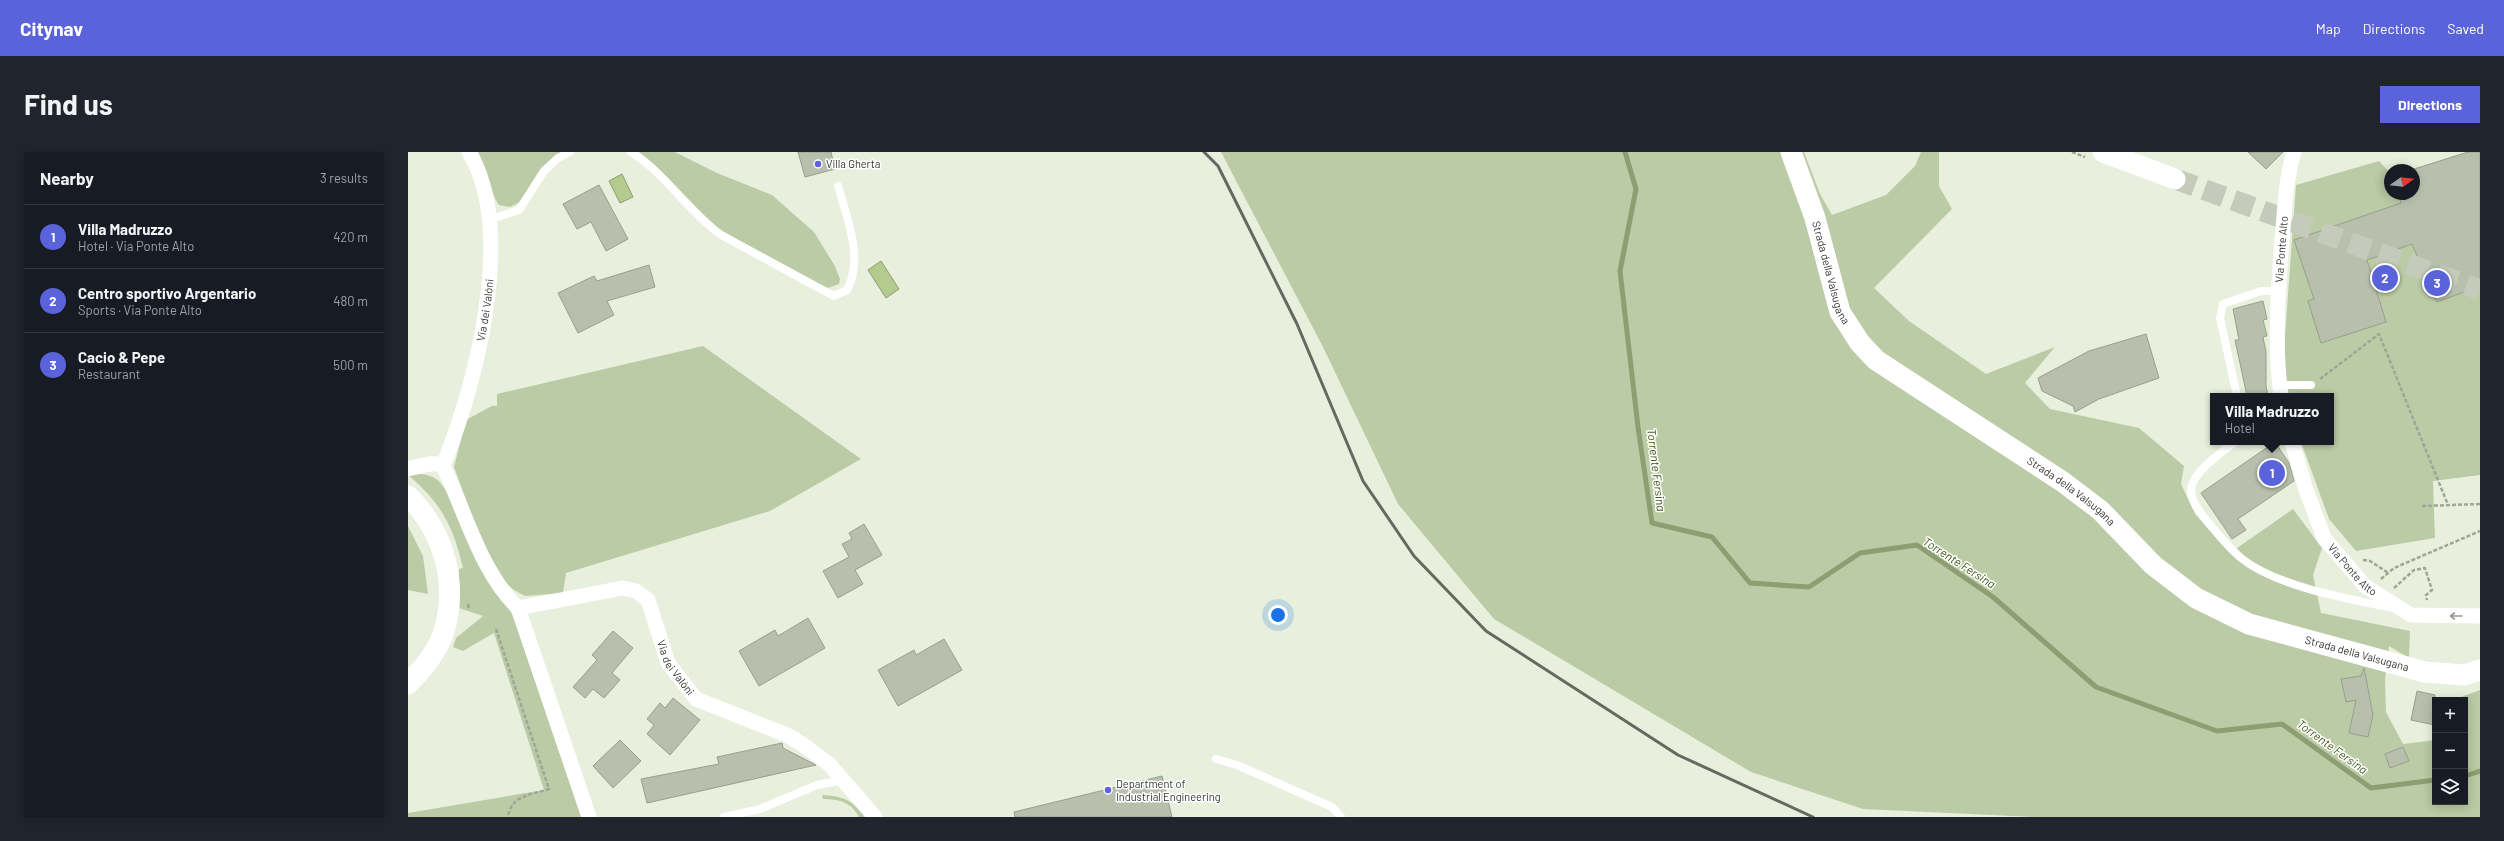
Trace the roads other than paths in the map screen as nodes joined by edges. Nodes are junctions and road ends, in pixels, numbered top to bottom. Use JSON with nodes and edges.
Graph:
{"nodes":[{"id":1,"x":469,"y":152,"type":"edge"},
{"id":2,"x":570,"y":152,"type":"edge"},
{"id":3,"x":631,"y":152,"type":"edge"},
{"id":4,"x":1791,"y":152,"type":"edge"},
{"id":5,"x":2103,"y":152,"type":"edge"},
{"id":6,"x":2294,"y":152,"type":"edge"},
{"id":7,"x":2175,"y":179,"type":"tunnel mouth"},
{"id":8,"x":838,"y":186,"type":"dead end"},
{"id":9,"x":490,"y":219,"type":"junction"},
{"id":10,"x":2279,"y":291,"type":"junction"},
{"id":11,"x":2311,"y":385,"type":"road end"},
{"id":12,"x":2280,"y":390,"type":"edge"},
{"id":13,"x":2237,"y":393,"type":"edge"},
{"id":14,"x":2232,"y":445,"type":"edge"},
{"id":15,"x":2293,"y":445,"type":"edge"},
{"id":16,"x":443,"y":466,"type":"junction"},
{"id":17,"x":408,"y":469,"type":"edge"},
{"id":18,"x":408,"y":496,"type":"edge"},
{"id":19,"x":518,"y":608,"type":"junction"},
{"id":20,"x":2399,"y":609,"type":"junction"},
{"id":21,"x":2480,"y":616,"type":"edge"},
{"id":22,"x":2480,"y":670,"type":"edge"},
{"id":23,"x":408,"y":684,"type":"edge"},
{"id":24,"x":1216,"y":759,"type":"dead end"},
{"id":25,"x":845,"y":780,"type":"junction"},
{"id":26,"x":589,"y":817,"type":"edge"},
{"id":27,"x":724,"y":817,"type":"edge"},
{"id":28,"x":875,"y":817,"type":"edge"},
{"id":29,"x":1341,"y":817,"type":"edge"}],
"edges":[{"from":1,"to":9,"type":"street","name":"Via dei Valóni"},
{"from":2,"to":9,"type":"lane"},
{"from":3,"to":8,"type":"lane"},
{"from":4,"to":22,"type":"main road","name":"Strada della Valsugana"},
{"from":5,"to":7,"type":"main road"},
{"from":6,"to":10,"type":"street","name":"Via Ponte Alto"},
{"from":9,"to":16,"type":"street","name":"Via dei Valóni"},
{"from":10,"to":12,"type":"street","name":"Via Ponte Alto"},
{"from":10,"to":13,"type":"lane"},
{"from":11,"to":12,"type":"lane"},
{"from":14,"to":20,"type":"lane"},
{"from":15,"to":20,"type":"street","name":"Via Ponte Alto"},
{"from":16,"to":17,"type":"street"},
{"from":16,"to":19,"type":"street"},
{"from":18,"to":23,"type":"main road"},
{"from":19,"to":25,"type":"street","name":"Via dei Valóni"},
{"from":19,"to":26,"type":"street"},
{"from":21,"to":20,"type":"street","name":"Via Ponte Alto","one_way":true},
{"from":24,"to":29,"type":"lane"},
{"from":25,"to":27,"type":"lane"},
{"from":25,"to":28,"type":"street","name":"Via dei Valóni"}]}
